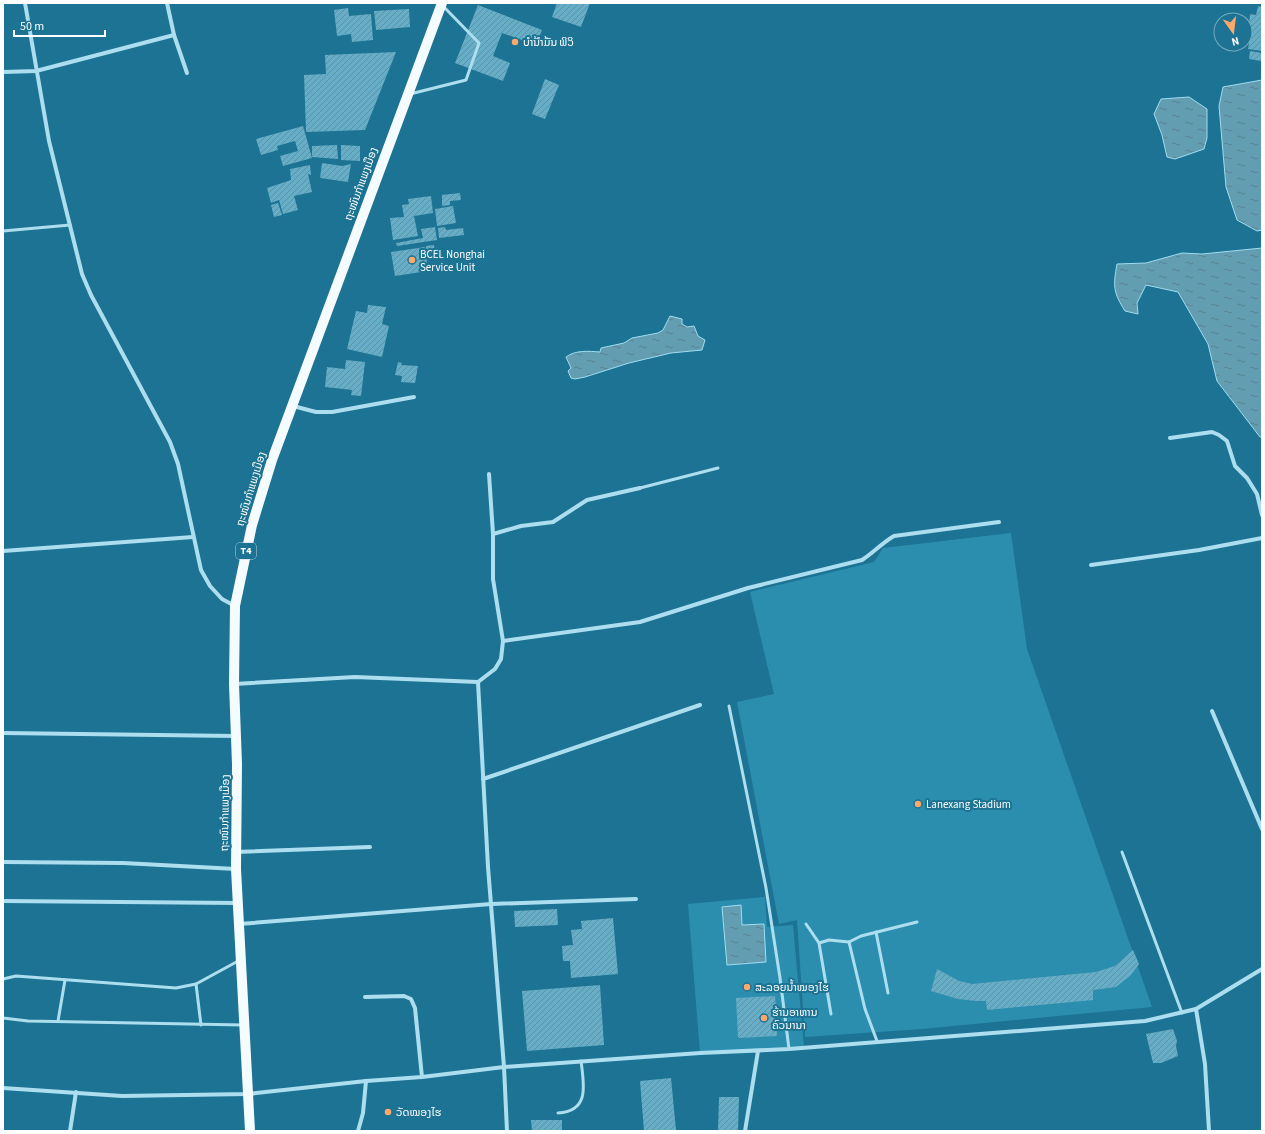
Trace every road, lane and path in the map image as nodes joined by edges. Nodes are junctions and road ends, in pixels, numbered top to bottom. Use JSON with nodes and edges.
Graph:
{"nodes":[{"id":1,"x":25,"y":3,"type":"edge"},
{"id":2,"x":167,"y":3,"type":"edge"},
{"id":3,"x":442,"y":4,"type":"edge"},
{"id":4,"x":174,"y":35,"type":"junction"},
{"id":5,"x":36,"y":71,"type":"junction"},
{"id":6,"x":3,"y":72,"type":"edge"},
{"id":7,"x":187,"y":73,"type":"dead end"},
{"id":8,"x":407,"y":95,"type":"junction"},
{"id":9,"x":70,"y":225,"type":"junction"},
{"id":10,"x":3,"y":231,"type":"edge"},
{"id":11,"x":414,"y":397,"type":"dead end"},
{"id":12,"x":292,"y":406,"type":"junction"},
{"id":13,"x":1170,"y":438,"type":"dead end"},
{"id":14,"x":718,"y":468,"type":"dead end"},
{"id":15,"x":489,"y":474,"type":"dead end"},
{"id":16,"x":640,"y":488,"type":"joint"},
{"id":17,"x":1262,"y":515,"type":"edge"},
{"id":18,"x":999,"y":522,"type":"dead end"},
{"id":19,"x":493,"y":534,"type":"junction"},
{"id":20,"x":194,"y":537,"type":"junction"},
{"id":21,"x":1262,"y":538,"type":"edge"},
{"id":22,"x":3,"y":551,"type":"edge"},
{"id":23,"x":1091,"y":565,"type":"dead end"},
{"id":24,"x":235,"y":606,"type":"junction"},
{"id":25,"x":503,"y":641,"type":"junction"},
{"id":26,"x":478,"y":682,"type":"junction"},
{"id":27,"x":234,"y":684,"type":"junction"},
{"id":28,"x":700,"y":705,"type":"dead end"},
{"id":29,"x":729,"y":706,"type":"dead end"},
{"id":30,"x":1212,"y":711,"type":"dead end"},
{"id":31,"x":3,"y":733,"type":"edge"},
{"id":32,"x":235,"y":736,"type":"junction"},
{"id":33,"x":483,"y":779,"type":"junction"},
{"id":34,"x":1262,"y":829,"type":"edge"},
{"id":35,"x":370,"y":847,"type":"dead end"},
{"id":36,"x":236,"y":852,"type":"junction"},
{"id":37,"x":1122,"y":852,"type":"dead end"},
{"id":38,"x":3,"y":862,"type":"edge"},
{"id":39,"x":236,"y":869,"type":"junction"},
{"id":40,"x":636,"y":898,"type":"dead end"},
{"id":41,"x":3,"y":901,"type":"edge"},
{"id":42,"x":238,"y":903,"type":"junction"},
{"id":43,"x":491,"y":904,"type":"junction"},
{"id":44,"x":917,"y":922,"type":"dead end"},
{"id":45,"x":239,"y":924,"type":"junction"},
{"id":46,"x":806,"y":924,"type":"dead end"},
{"id":47,"x":876,"y":932,"type":"junction"},
{"id":48,"x":849,"y":942,"type":"junction"},
{"id":49,"x":819,"y":943,"type":"junction"},
{"id":50,"x":241,"y":959,"type":"junction"},
{"id":51,"x":1262,"y":969,"type":"edge"},
{"id":52,"x":3,"y":979,"type":"edge"},
{"id":53,"x":65,"y":980,"type":"junction"},
{"id":54,"x":196,"y":984,"type":"junction"},
{"id":55,"x":888,"y":993,"type":"dead end"},
{"id":56,"x":365,"y":997,"type":"dead end"},
{"id":57,"x":1196,"y":1009,"type":"junction"},
{"id":58,"x":1182,"y":1012,"type":"junction"},
{"id":59,"x":831,"y":1014,"type":"dead end"},
{"id":60,"x":3,"y":1018,"type":"edge"},
{"id":61,"x":58,"y":1021,"type":"junction"},
{"id":62,"x":201,"y":1025,"type":"junction"},
{"id":63,"x":245,"y":1025,"type":"junction"},
{"id":64,"x":877,"y":1041,"type":"junction"},
{"id":65,"x":789,"y":1049,"type":"junction"},
{"id":66,"x":758,"y":1051,"type":"junction"},
{"id":67,"x":581,"y":1061,"type":"junction"},
{"id":68,"x":504,"y":1067,"type":"junction"},
{"id":69,"x":422,"y":1077,"type":"junction"},
{"id":70,"x":366,"y":1081,"type":"junction"},
{"id":71,"x":3,"y":1088,"type":"edge"},
{"id":72,"x":76,"y":1092,"type":"junction"},
{"id":73,"x":248,"y":1094,"type":"junction"},
{"id":74,"x":558,"y":1113,"type":"dead end"},
{"id":75,"x":70,"y":1131,"type":"edge"},
{"id":76,"x":250,"y":1131,"type":"edge"},
{"id":77,"x":358,"y":1131,"type":"edge"},
{"id":78,"x":507,"y":1131,"type":"edge"},
{"id":79,"x":745,"y":1131,"type":"edge"},
{"id":80,"x":1209,"y":1131,"type":"edge"}],
"edges":[{"from":1,"to":5,"type":"street"},
{"from":2,"to":4,"type":"street"},
{"from":3,"to":8,"type":"main road","name":"ຖະໜົນກຳແພງເມືອງ","number":"T4"},
{"from":3,"to":8,"type":"lane"},
{"from":4,"to":5,"type":"street"},
{"from":4,"to":7,"type":"street"},
{"from":5,"to":6,"type":"street"},
{"from":5,"to":9,"type":"street"},
{"from":8,"to":12,"type":"main road","name":"ຖະໜົນກຳແພງເມືອງ","number":"T4"},
{"from":9,"to":10,"type":"lane"},
{"from":9,"to":20,"type":"street"},
{"from":11,"to":12,"type":"street"},
{"from":12,"to":24,"type":"main road","name":"ຖະໜົນກຳແພງເມືອງ","number":"T4"},
{"from":13,"to":17,"type":"street"},
{"from":14,"to":16,"type":"lane"},
{"from":15,"to":19,"type":"street"},
{"from":16,"to":19,"type":"street"},
{"from":18,"to":25,"type":"street"},
{"from":19,"to":25,"type":"street"},
{"from":20,"to":22,"type":"street"},
{"from":20,"to":24,"type":"street"},
{"from":21,"to":23,"type":"street"},
{"from":24,"to":27,"type":"main road","name":"ຖະໜົນກຳແພງເມືອງ","number":"T4"},
{"from":25,"to":26,"type":"street"},
{"from":26,"to":27,"type":"street"},
{"from":26,"to":33,"type":"street"},
{"from":27,"to":32,"type":"main road","name":"ຖະໜົນກຳແພງເມືອງ","number":"T4"},
{"from":28,"to":33,"type":"street"},
{"from":29,"to":65,"type":"lane"},
{"from":30,"to":34,"type":"street"},
{"from":31,"to":32,"type":"street"},
{"from":32,"to":36,"type":"main road","name":"ຖະໜົນກຳແພງເມືອງ","number":"T4"},
{"from":33,"to":43,"type":"street"},
{"from":35,"to":36,"type":"street"},
{"from":36,"to":39,"type":"main road","name":"ຖະໜົນກຳແພງເມືອງ","number":"T4"},
{"from":37,"to":58,"type":"lane"},
{"from":38,"to":39,"type":"street"},
{"from":39,"to":42,"type":"main road","name":"ຖະໜົນກຳແພງເມືອງ","number":"T4"},
{"from":40,"to":43,"type":"street"},
{"from":41,"to":42,"type":"street"},
{"from":42,"to":45,"type":"main road","name":"ຖະໜົນກຳແພງເມືອງ","number":"T4"},
{"from":43,"to":45,"type":"street"},
{"from":43,"to":68,"type":"street"},
{"from":44,"to":47,"type":"lane"},
{"from":45,"to":50,"type":"main road","name":"ຖະໜົນກຳແພງເມືອງ","number":"T4"},
{"from":46,"to":49,"type":"lane"},
{"from":47,"to":48,"type":"lane"},
{"from":47,"to":55,"type":"lane"},
{"from":48,"to":49,"type":"lane"},
{"from":48,"to":64,"type":"lane"},
{"from":49,"to":59,"type":"lane"},
{"from":50,"to":54,"type":"lane"},
{"from":50,"to":63,"type":"main road","name":"ຖະໜົນກຳແພງເມືອງ","number":"T4"},
{"from":51,"to":57,"type":"street"},
{"from":52,"to":53,"type":"lane"},
{"from":53,"to":54,"type":"lane"},
{"from":53,"to":61,"type":"lane"},
{"from":54,"to":62,"type":"lane"},
{"from":56,"to":69,"type":"street"},
{"from":57,"to":58,"type":"street"},
{"from":57,"to":80,"type":"street"},
{"from":58,"to":64,"type":"street"},
{"from":60,"to":61,"type":"lane"},
{"from":61,"to":62,"type":"lane"},
{"from":62,"to":63,"type":"lane"},
{"from":63,"to":73,"type":"main road","name":"ຖະໜົນກຳແພງເມືອງ","number":"T4"},
{"from":64,"to":65,"type":"street"},
{"from":65,"to":66,"type":"street"},
{"from":66,"to":67,"type":"street"},
{"from":66,"to":79,"type":"street"},
{"from":67,"to":68,"type":"street"},
{"from":67,"to":74,"type":"lane"},
{"from":68,"to":69,"type":"street"},
{"from":68,"to":78,"type":"street"},
{"from":69,"to":70,"type":"street"},
{"from":70,"to":73,"type":"street"},
{"from":70,"to":77,"type":"street"},
{"from":71,"to":72,"type":"street"},
{"from":72,"to":73,"type":"street"},
{"from":72,"to":75,"type":"street"},
{"from":73,"to":76,"type":"main road","name":"ຖະໜົນກຳແພງເມືອງ","number":"T4"}]}
